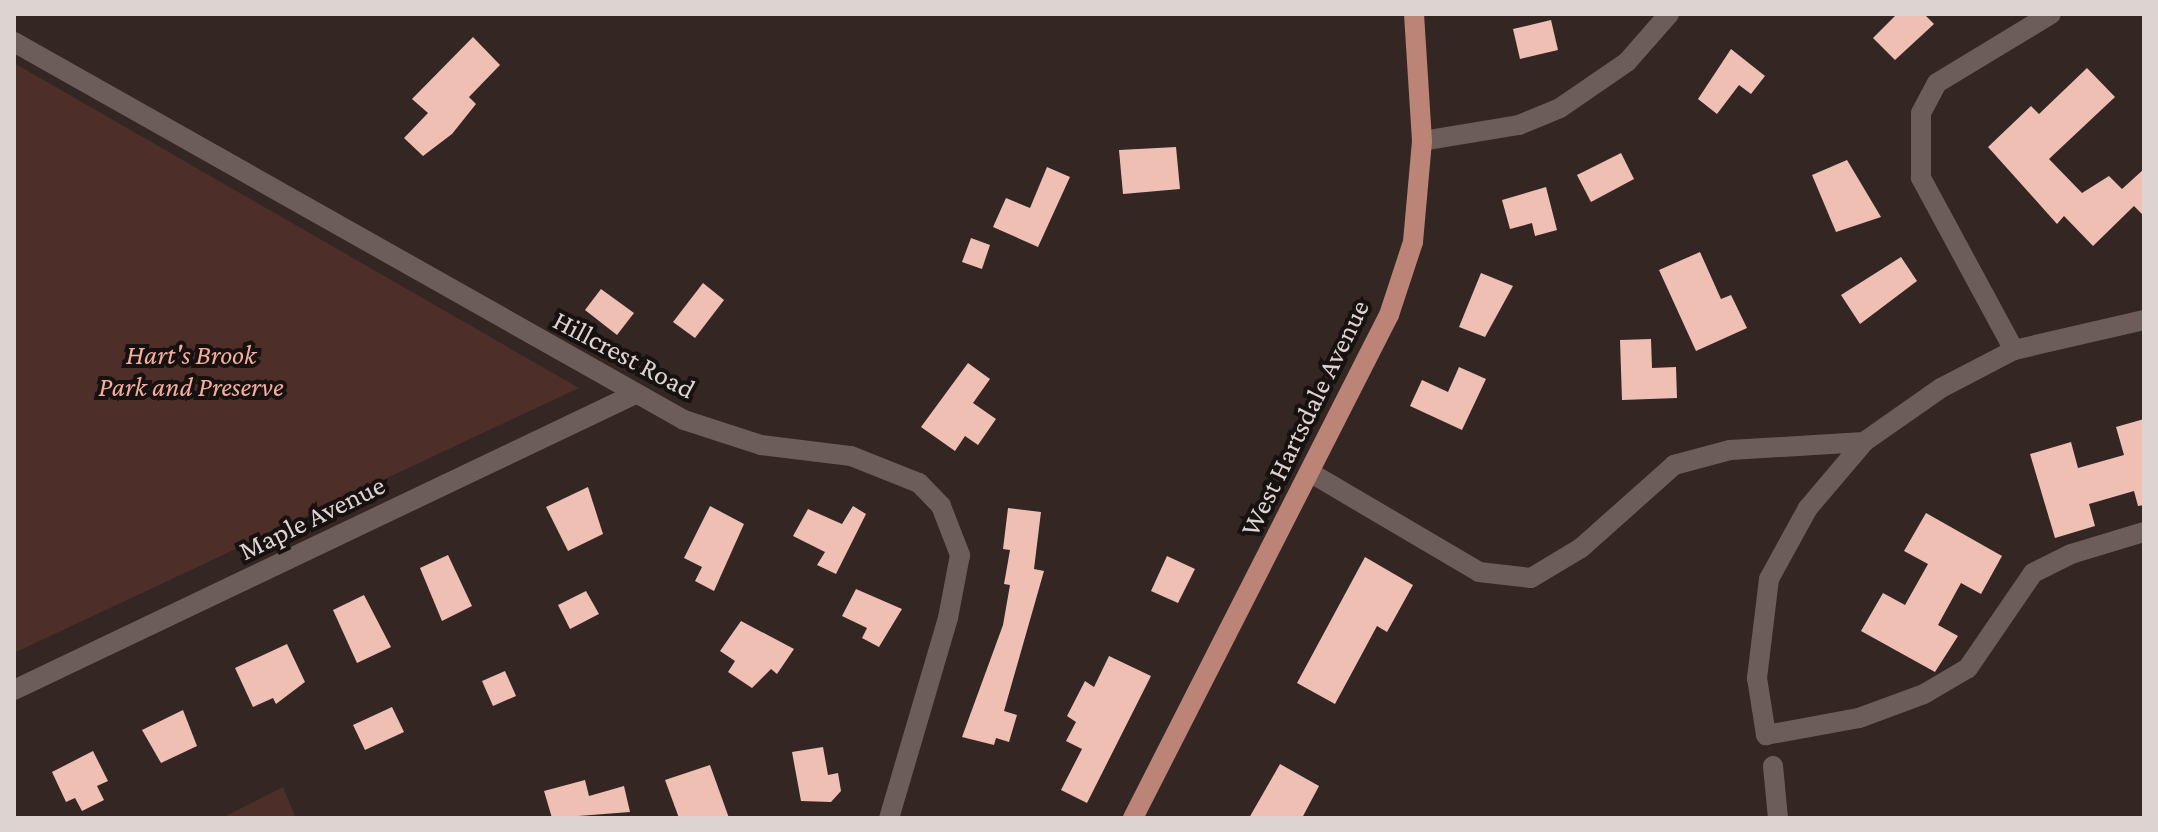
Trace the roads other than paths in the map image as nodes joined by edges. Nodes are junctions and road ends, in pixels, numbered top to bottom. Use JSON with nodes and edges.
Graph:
{"nodes":[{"id":1,"x":1414,"y":14,"type":"edge"},
{"id":2,"x":1669,"y":14,"type":"edge"},
{"id":3,"x":2051,"y":14,"type":"edge"},
{"id":4,"x":14,"y":42,"type":"edge"},
{"id":5,"x":1422,"y":141,"type":"junction"},
{"id":6,"x":2144,"y":320,"type":"edge"},
{"id":7,"x":2014,"y":350,"type":"junction"},
{"id":8,"x":633,"y":395,"type":"junction"},
{"id":9,"x":1864,"y":442,"type":"junction"},
{"id":10,"x":1311,"y":473,"type":"junction"},
{"id":11,"x":2144,"y":532,"type":"edge"},
{"id":12,"x":14,"y":690,"type":"edge"},
{"id":13,"x":1773,"y":766,"type":"dead end"},
{"id":14,"x":889,"y":818,"type":"edge"},
{"id":15,"x":1133,"y":818,"type":"edge"},
{"id":16,"x":1778,"y":818,"type":"edge"}],
"edges":[{"from":1,"to":5,"type":"main road","name":"West Hartsdale Avenue"},
{"from":2,"to":5,"type":"street"},
{"from":3,"to":7,"type":"street"},
{"from":4,"to":8,"type":"street","name":"Hillcrest Road"},
{"from":5,"to":10,"type":"main road","name":"West Hartsdale Avenue"},
{"from":6,"to":7,"type":"street"},
{"from":7,"to":9,"type":"street"},
{"from":8,"to":12,"type":"street","name":"Maple Avenue"},
{"from":8,"to":14,"type":"street","name":"Hillcrest Road"},
{"from":9,"to":10,"type":"street"},
{"from":9,"to":11,"type":"street"},
{"from":10,"to":15,"type":"main road","name":"West Hartsdale Avenue"},
{"from":13,"to":16,"type":"street"}]}
